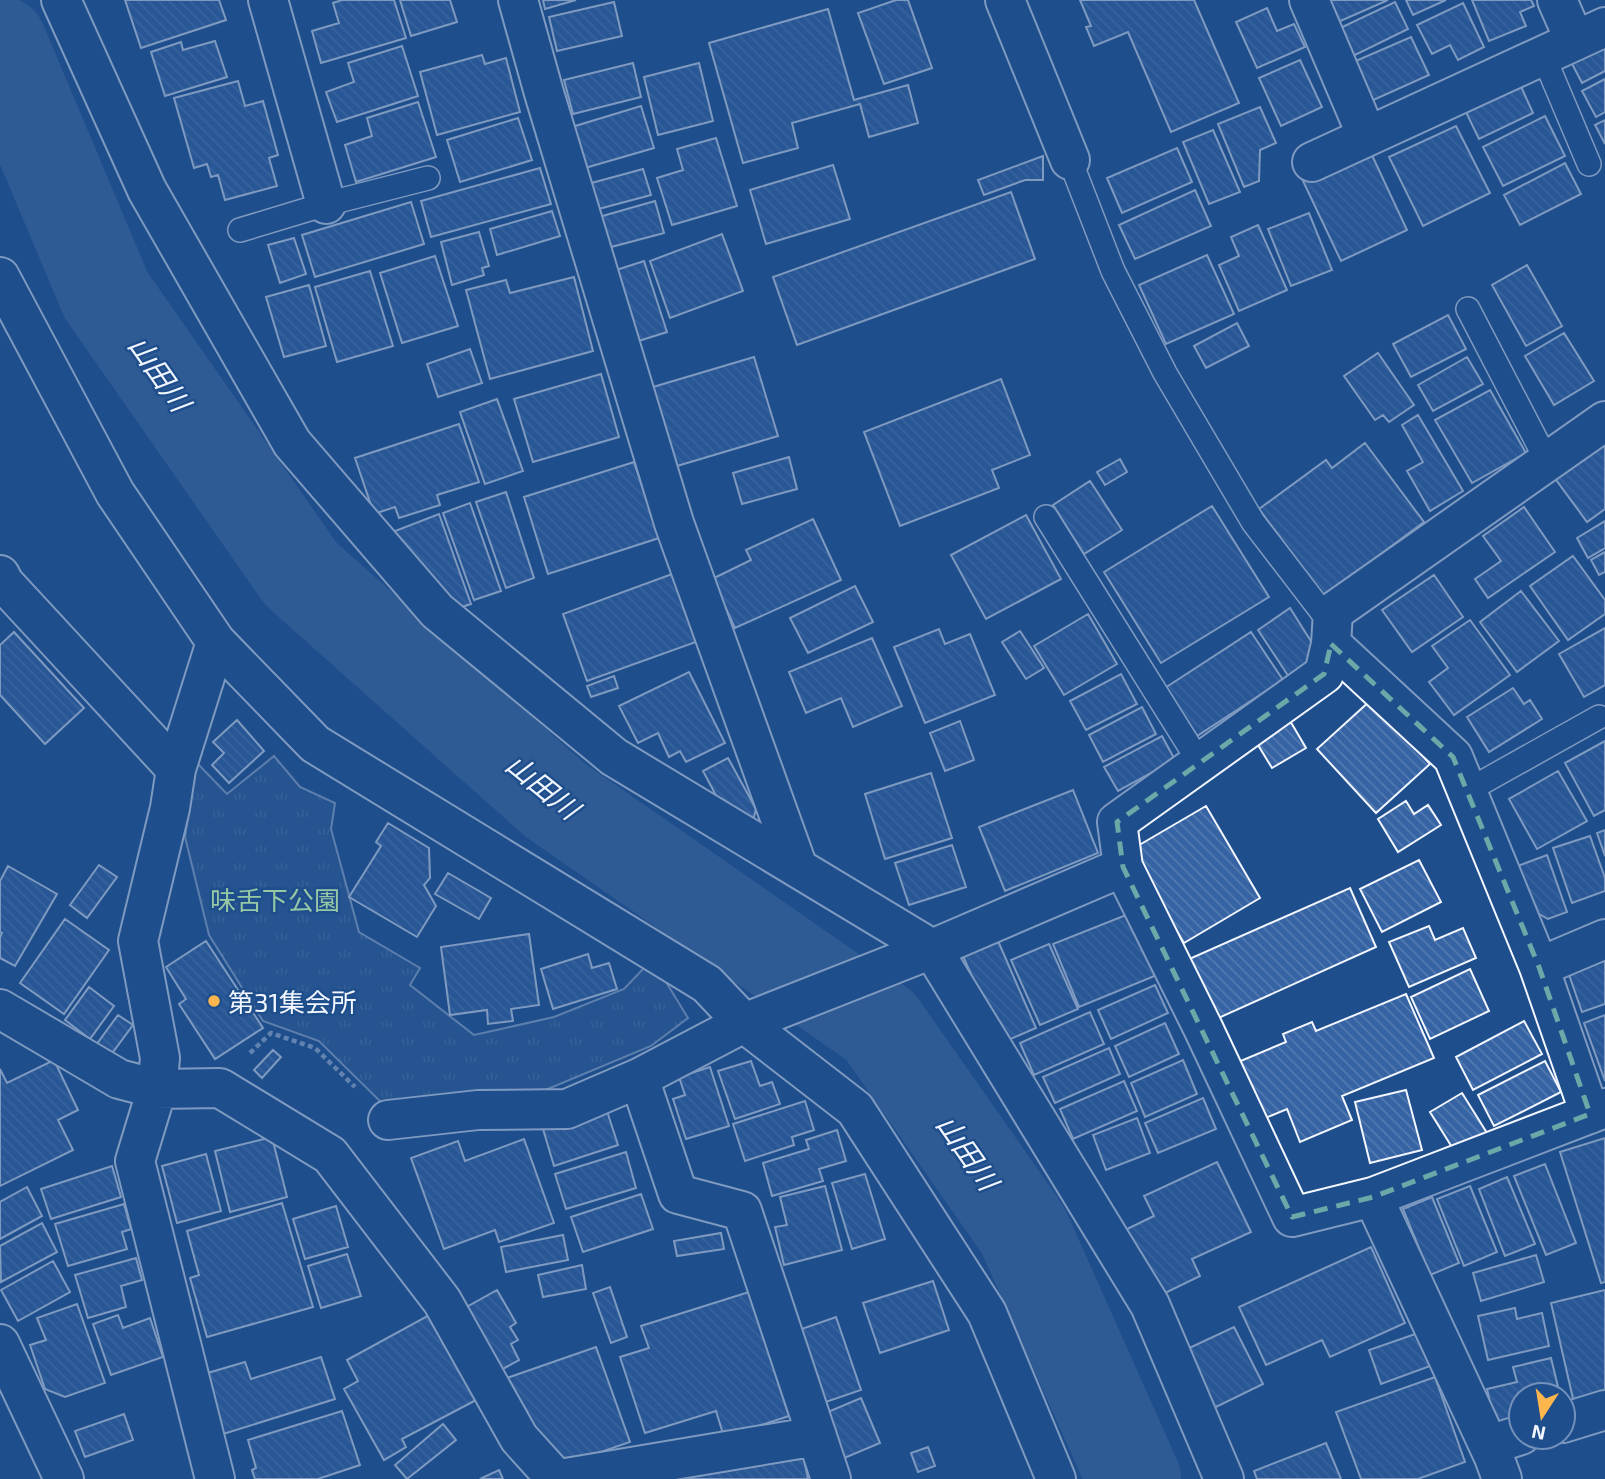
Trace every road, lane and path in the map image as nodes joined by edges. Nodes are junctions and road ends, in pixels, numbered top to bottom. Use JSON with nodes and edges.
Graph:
{"nodes":[{"id":1,"x":61,"y":0,"type":"edge"},
{"id":2,"x":268,"y":0,"type":"edge"},
{"id":3,"x":518,"y":0,"type":"edge"},
{"id":4,"x":1005,"y":0,"type":"edge"},
{"id":5,"x":1309,"y":0,"type":"edge"},
{"id":6,"x":1557,"y":0,"type":"edge"},
{"id":7,"x":1574,"y":41,"type":"edge"},
{"id":8,"x":1367,"y":136,"type":"junction"},
{"id":9,"x":1070,"y":160,"type":"joint"},
{"id":10,"x":1312,"y":162,"type":"dead end"},
{"id":11,"x":1589,"y":164,"type":"dead end"},
{"id":12,"x":428,"y":178,"type":"dead end"},
{"id":13,"x":326,"y":204,"type":"junction"},
{"id":14,"x":240,"y":230,"type":"dead end"},
{"id":15,"x":0,"y":277,"type":"edge"},
{"id":16,"x":1468,"y":309,"type":"dead end"},
{"id":17,"x":1605,"y":421,"type":"edge"},
{"id":18,"x":1547,"y":461,"type":"junction"},
{"id":19,"x":1046,"y":517,"type":"dead end"},
{"id":20,"x":0,"y":575,"type":"edge"},
{"id":21,"x":1331,"y":634,"type":"junction"},
{"id":22,"x":216,"y":642,"type":"junction"},
{"id":23,"x":1599,"y":717,"type":"dead end"},
{"id":24,"x":1199,"y":763,"type":"junction"},
{"id":25,"x":176,"y":769,"type":"junction"},
{"id":26,"x":1467,"y":791,"type":"junction"},
{"id":27,"x":1122,"y":867,"type":"junction"},
{"id":28,"x":798,"y":868,"type":"junction"},
{"id":29,"x":1605,"y":939,"type":"edge"},
{"id":30,"x":932,"y":949,"type":"junction"},
{"id":31,"x":1539,"y":967,"type":"junction"},
{"id":32,"x":0,"y":1009,"type":"edge"},
{"id":33,"x":744,"y":1023,"type":"junction"},
{"id":34,"x":242,"y":1062,"type":"dead end"},
{"id":35,"x":639,"y":1077,"type":"junction"},
{"id":36,"x":157,"y":1089,"type":"junction"},
{"id":37,"x":1597,"y":1111,"type":"edge"},
{"id":38,"x":388,"y":1120,"type":"joint"},
{"id":39,"x":1373,"y":1197,"type":"junction"},
{"id":40,"x":0,"y":1344,"type":"edge"},
{"id":41,"x":1605,"y":1410,"type":"edge"},
{"id":42,"x":1577,"y":1419,"type":"edge"},
{"id":43,"x":817,"y":1436,"type":"junction"},
{"id":44,"x":1504,"y":1453,"type":"edge"},
{"id":45,"x":64,"y":1479,"type":"edge"},
{"id":46,"x":215,"y":1479,"type":"edge"},
{"id":47,"x":558,"y":1479,"type":"edge"},
{"id":48,"x":831,"y":1479,"type":"edge"},
{"id":49,"x":1056,"y":1479,"type":"edge"},
{"id":50,"x":1224,"y":1479,"type":"edge"}],
"edges":[{"from":1,"to":28,"type":"street"},
{"from":2,"to":13,"type":"street"},
{"from":3,"to":28,"type":"street"},
{"from":4,"to":9,"type":"street"},
{"from":5,"to":8,"type":"street"},
{"from":6,"to":7,"type":"street"},
{"from":7,"to":8,"type":"street"},
{"from":7,"to":11,"type":"lane"},
{"from":8,"to":10,"type":"street"},
{"from":9,"to":21,"type":"lane"},
{"from":12,"to":13,"type":"lane"},
{"from":13,"to":14,"type":"lane"},
{"from":15,"to":22,"type":"street"},
{"from":16,"to":18,"type":"lane"},
{"from":17,"to":18,"type":"street"},
{"from":18,"to":21,"type":"street"},
{"from":19,"to":24,"type":"lane"},
{"from":20,"to":25,"type":"street"},
{"from":21,"to":24,"type":"street"},
{"from":21,"to":26,"type":"street"},
{"from":22,"to":25,"type":"street"},
{"from":22,"to":33,"type":"street"},
{"from":23,"to":26,"type":"lane"},
{"from":24,"to":27,"type":"street"},
{"from":25,"to":36,"type":"street"},
{"from":26,"to":31,"type":"street"},
{"from":27,"to":30,"type":"street"},
{"from":27,"to":39,"type":"street"},
{"from":28,"to":30,"type":"street"},
{"from":29,"to":31,"type":"street"},
{"from":30,"to":33,"type":"street"},
{"from":30,"to":50,"type":"street"},
{"from":31,"to":37,"type":"street"},
{"from":32,"to":36,"type":"street"},
{"from":33,"to":35,"type":"street"},
{"from":33,"to":49,"type":"street"},
{"from":34,"to":38,"type":"path"},
{"from":35,"to":38,"type":"street"},
{"from":35,"to":43,"type":"street"},
{"from":36,"to":46,"type":"street"},
{"from":36,"to":47,"type":"street"},
{"from":37,"to":39,"type":"street"},
{"from":39,"to":44,"type":"street"},
{"from":40,"to":45,"type":"street"},
{"from":41,"to":42,"type":"street"},
{"from":43,"to":47,"type":"street"},
{"from":43,"to":48,"type":"street"}]}
